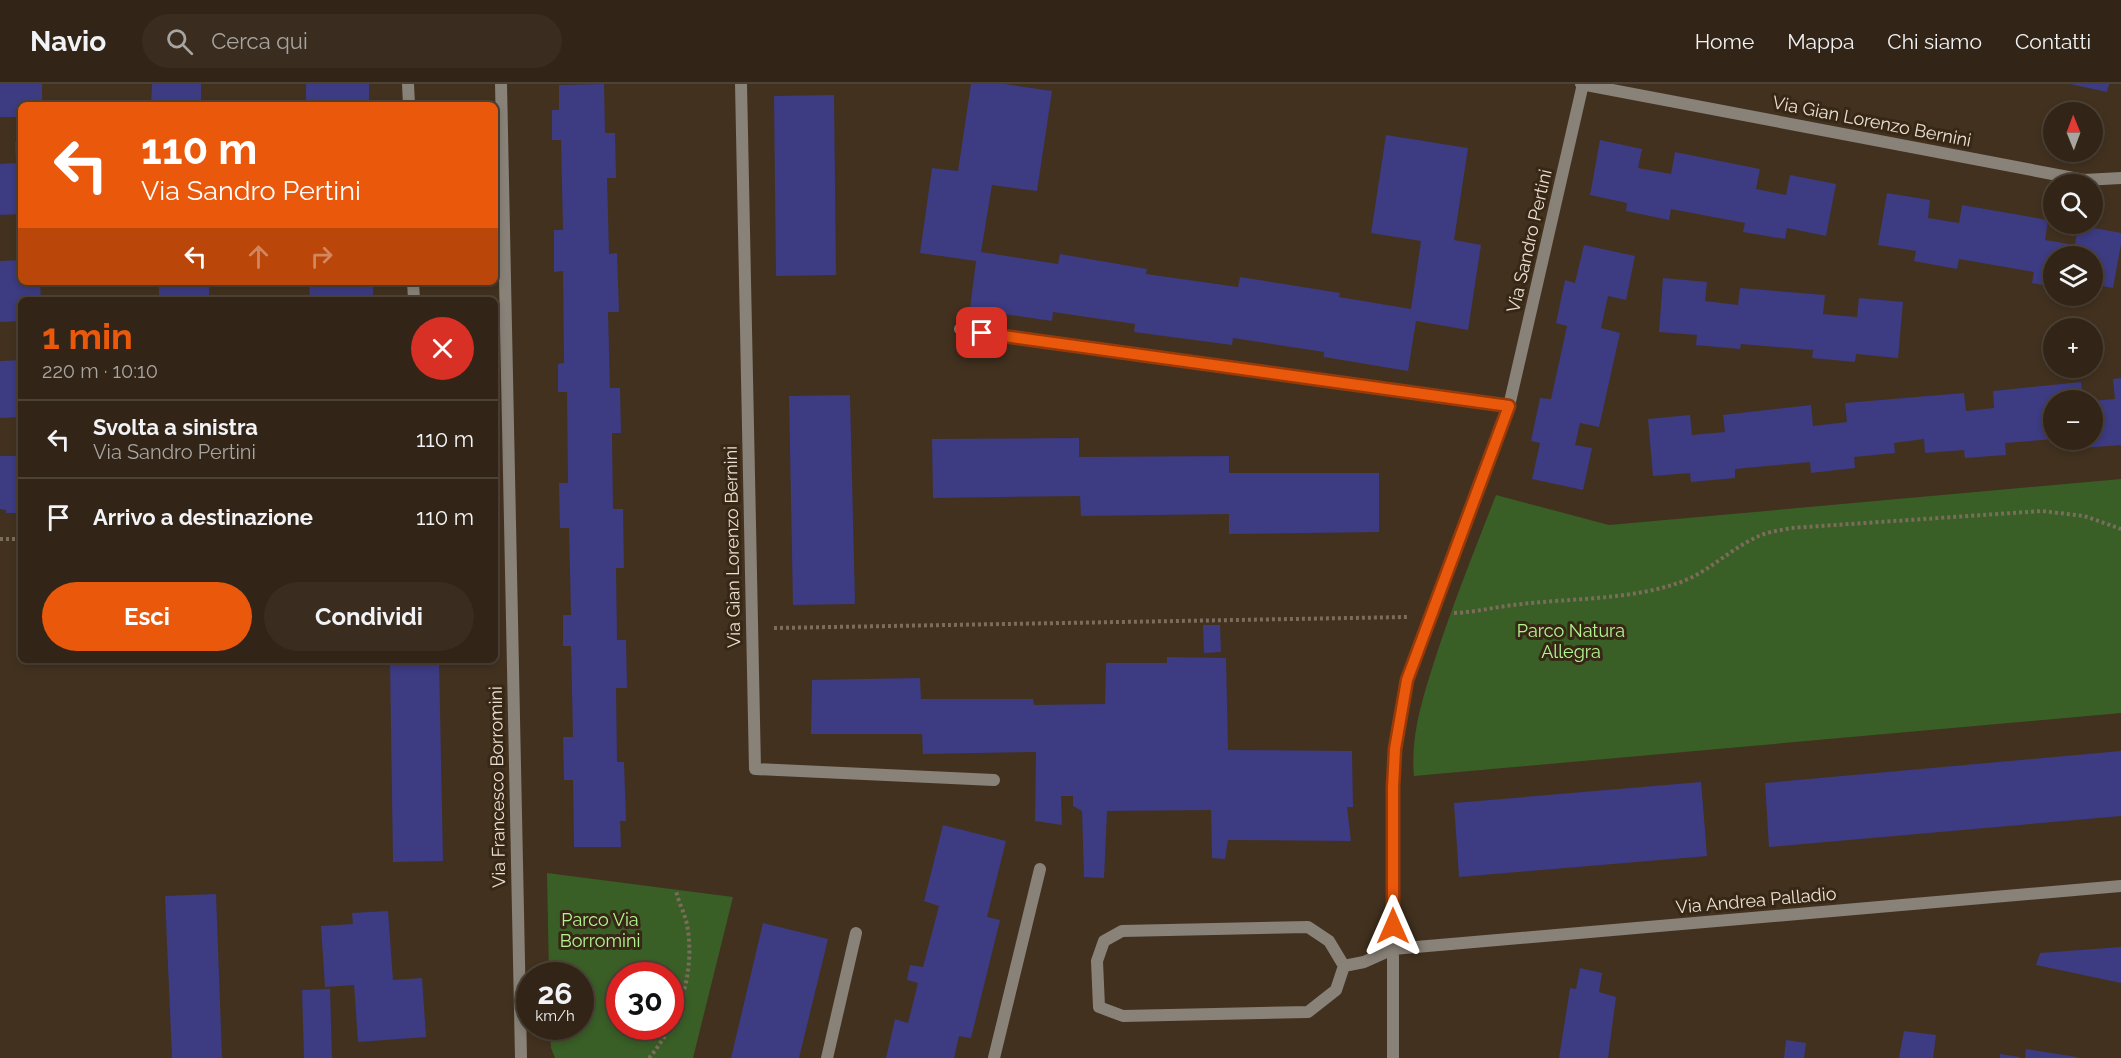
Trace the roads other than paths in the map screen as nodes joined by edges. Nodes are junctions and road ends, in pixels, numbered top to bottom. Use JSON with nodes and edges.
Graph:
{"nodes":[{"id":1,"x":408,"y":84,"type":"edge"},
{"id":2,"x":501,"y":84,"type":"edge"},
{"id":3,"x":741,"y":84,"type":"edge"},
{"id":4,"x":1582,"y":84,"type":"edge"},
{"id":5,"x":409,"y":102,"type":"edge"},
{"id":6,"x":2121,"y":178,"type":"edge"},
{"id":7,"x":499,"y":210,"type":"edge"},
{"id":8,"x":960,"y":329,"type":"dead end"},
{"id":9,"x":501,"y":374,"type":"edge"},
{"id":10,"x":1509,"y":406,"type":"junction"},
{"id":11,"x":994,"y":780,"type":"dead end"},
{"id":12,"x":1040,"y":869,"type":"dead end"},
{"id":13,"x":2121,"y":886,"type":"edge"},
{"id":14,"x":856,"y":933,"type":"dead end"},
{"id":15,"x":1393,"y":949,"type":"junction"},
{"id":16,"x":1344,"y":966,"type":"junction"},
{"id":17,"x":521,"y":1058,"type":"edge"},
{"id":18,"x":827,"y":1058,"type":"edge"},
{"id":19,"x":994,"y":1058,"type":"edge"},
{"id":20,"x":1393,"y":1058,"type":"edge"}],
"edges":[{"from":1,"to":5,"type":"street"},
{"from":2,"to":7,"type":"street","name":"Via Francesco Borromini"},
{"from":3,"to":11,"type":"street","name":"Via Gian Lorenzo Bernini"},
{"from":4,"to":6,"type":"street","name":"Via Gian Lorenzo Bernini"},
{"from":4,"to":10,"type":"street","name":"Via Sandro Pertini"},
{"from":7,"to":9,"type":"street","name":"Via Francesco Borromini"},
{"from":8,"to":10,"type":"street"},
{"from":9,"to":17,"type":"street","name":"Via Francesco Borromini"},
{"from":10,"to":15,"type":"street","name":"Via Sandro Pertini"},
{"from":12,"to":19,"type":"street"},
{"from":13,"to":15,"type":"street","name":"Via Andrea Palladio"},
{"from":14,"to":18,"type":"street"},
{"from":15,"to":16,"type":"street","name":"Via Andrea Palladio"},
{"from":15,"to":20,"type":"street","name":"Via Sandro Pertini"},
{"from":16,"to":16,"type":"street"}]}
